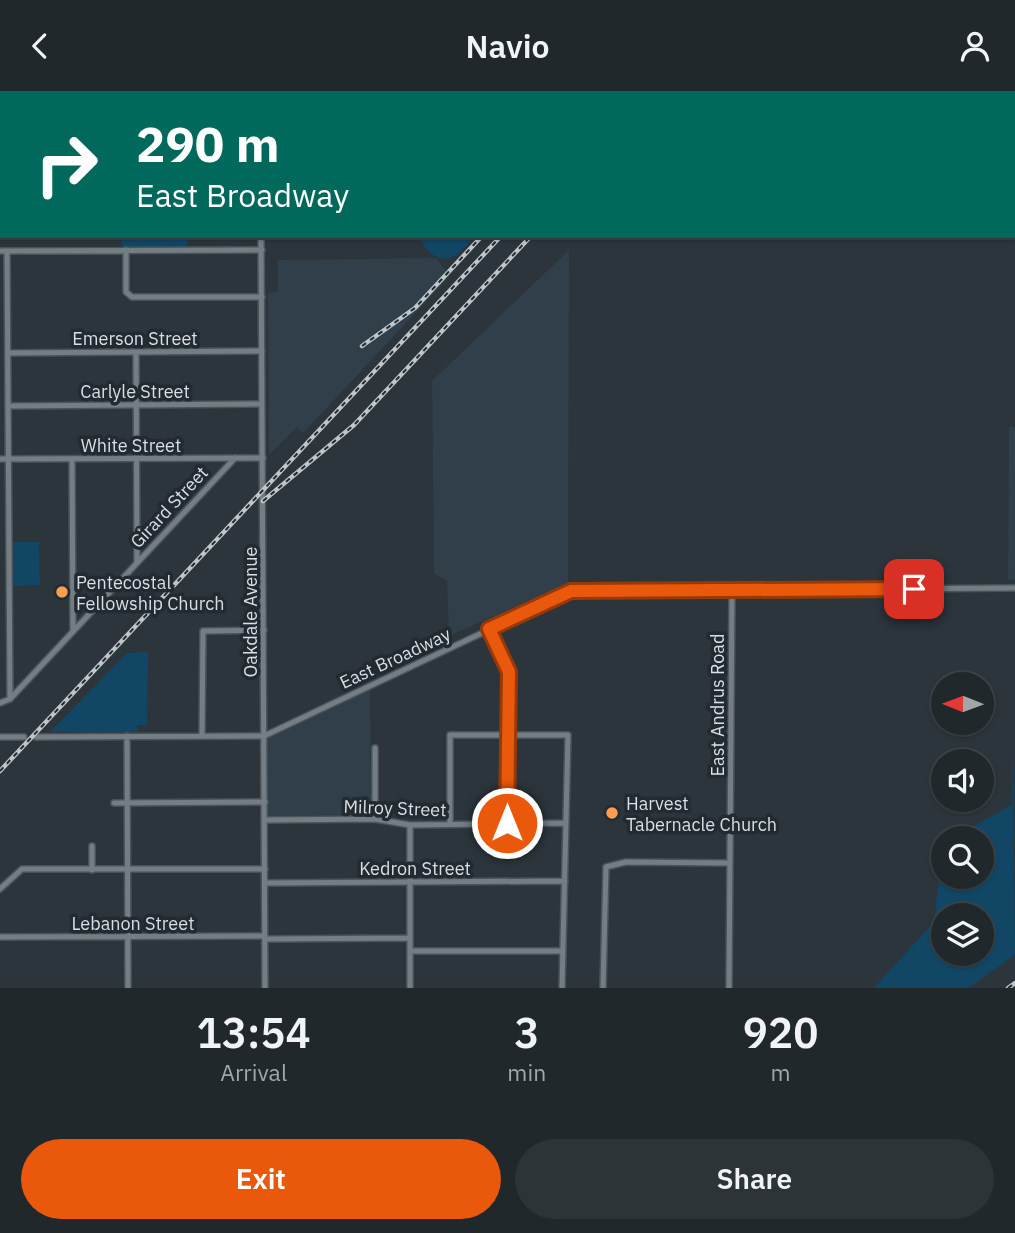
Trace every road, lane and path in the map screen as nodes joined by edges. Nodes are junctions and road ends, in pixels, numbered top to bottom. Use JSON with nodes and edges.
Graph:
{"nodes":[{"id":1,"x":261,"y":238,"type":"edge"},
{"id":2,"x":126,"y":250,"type":"junction"},
{"id":3,"x":261,"y":250,"type":"junction"},
{"id":4,"x":0,"y":251,"type":"edge"},
{"id":5,"x":8,"y":251,"type":"junction"},
{"id":6,"x":262,"y":297,"type":"junction"},
{"id":7,"x":262,"y":351,"type":"junction"},
{"id":8,"x":136,"y":352,"type":"junction"},
{"id":9,"x":8,"y":353,"type":"junction"},
{"id":10,"x":262,"y":404,"type":"junction"},
{"id":11,"x":136,"y":405,"type":"junction"},
{"id":12,"x":8,"y":406,"type":"junction"},
{"id":13,"x":235,"y":458,"type":"junction"},
{"id":14,"x":263,"y":458,"type":"junction"},
{"id":15,"x":0,"y":459,"type":"edge"},
{"id":16,"x":8,"y":459,"type":"junction"},
{"id":17,"x":72,"y":459,"type":"junction"},
{"id":18,"x":136,"y":459,"type":"junction"},
{"id":19,"x":136,"y":563,"type":"junction"},
{"id":20,"x":1015,"y":588,"type":"edge"},
{"id":21,"x":732,"y":590,"type":"junction"},
{"id":22,"x":0,"y":597,"type":"edge"},
{"id":23,"x":9,"y":597,"type":"junction"},
{"id":24,"x":489,"y":629,"type":"junction"},
{"id":25,"x":264,"y":630,"type":"junction"},
{"id":26,"x":73,"y":631,"type":"junction"},
{"id":27,"x":10,"y":699,"type":"junction"},
{"id":28,"x":0,"y":703,"type":"edge"},
{"id":29,"x":508,"y":735,"type":"junction"},
{"id":30,"x":127,"y":736,"type":"junction"},
{"id":31,"x":202,"y":736,"type":"junction"},
{"id":32,"x":264,"y":736,"type":"junction"},
{"id":33,"x":0,"y":737,"type":"edge"},
{"id":34,"x":24,"y":737,"type":"dead end"},
{"id":35,"x":36,"y":737,"type":"dead end"},
{"id":36,"x":374,"y":748,"type":"dead end"},
{"id":37,"x":265,"y":802,"type":"junction"},
{"id":38,"x":114,"y":803,"type":"dead end"},
{"id":39,"x":127,"y":803,"type":"junction"},
{"id":40,"x":375,"y":818,"type":"junction"},
{"id":41,"x":265,"y":820,"type":"junction"},
{"id":42,"x":507,"y":823,"type":"junction"},
{"id":43,"x":566,"y":823,"type":"junction"},
{"id":44,"x":450,"y":824,"type":"junction"},
{"id":45,"x":410,"y":825,"type":"junction"},
{"id":46,"x":92,"y":846,"type":"dead end"},
{"id":47,"x":730,"y":863,"type":"junction"},
{"id":48,"x":265,"y":869,"type":"junction"},
{"id":49,"x":92,"y":870,"type":"junction"},
{"id":50,"x":127,"y":870,"type":"junction"},
{"id":51,"x":565,"y":881,"type":"junction"},
{"id":52,"x":409,"y":882,"type":"junction"},
{"id":53,"x":265,"y":883,"type":"junction"},
{"id":54,"x":0,"y":889,"type":"edge"},
{"id":55,"x":0,"y":937,"type":"edge"},
{"id":56,"x":128,"y":937,"type":"junction"},
{"id":57,"x":265,"y":937,"type":"junction"},
{"id":58,"x":410,"y":938,"type":"junction"},
{"id":59,"x":563,"y":950,"type":"junction"},
{"id":60,"x":410,"y":951,"type":"junction"},
{"id":61,"x":128,"y":988,"type":"edge"},
{"id":62,"x":265,"y":988,"type":"edge"},
{"id":63,"x":410,"y":988,"type":"edge"},
{"id":64,"x":562,"y":988,"type":"edge"},
{"id":65,"x":603,"y":988,"type":"edge"},
{"id":66,"x":729,"y":988,"type":"edge"}],
"edges":[{"from":1,"to":3,"type":"street","name":"Oakdale Avenue"},
{"from":2,"to":3,"type":"street"},
{"from":2,"to":5,"type":"street"},
{"from":2,"to":6,"type":"street"},
{"from":3,"to":6,"type":"street","name":"Oakdale Avenue"},
{"from":4,"to":5,"type":"street"},
{"from":5,"to":9,"type":"street"},
{"from":6,"to":7,"type":"street","name":"Oakdale Avenue"},
{"from":7,"to":8,"type":"street","name":"Emerson Street"},
{"from":7,"to":10,"type":"street","name":"Oakdale Avenue"},
{"from":8,"to":9,"type":"street","name":"Emerson Street"},
{"from":8,"to":11,"type":"street"},
{"from":9,"to":12,"type":"street"},
{"from":10,"to":11,"type":"street","name":"Carlyle Street"},
{"from":10,"to":14,"type":"street","name":"Oakdale Avenue"},
{"from":11,"to":12,"type":"street","name":"Carlyle Street"},
{"from":11,"to":18,"type":"street"},
{"from":12,"to":16,"type":"street"},
{"from":13,"to":14,"type":"street","name":"White Street"},
{"from":13,"to":18,"type":"street","name":"White Street"},
{"from":13,"to":19,"type":"street","name":"Girard Street"},
{"from":14,"to":25,"type":"street","name":"Oakdale Avenue"},
{"from":15,"to":16,"type":"street","name":"White Street"},
{"from":16,"to":17,"type":"street","name":"White Street"},
{"from":16,"to":23,"type":"street"},
{"from":17,"to":18,"type":"street","name":"White Street"},
{"from":17,"to":26,"type":"street"},
{"from":18,"to":19,"type":"street"},
{"from":19,"to":26,"type":"street","name":"Girard Street"},
{"from":20,"to":21,"type":"street","name":"East Broadway"},
{"from":21,"to":24,"type":"street","name":"East Broadway"},
{"from":21,"to":47,"type":"street","name":"East Andrus Road"},
{"from":22,"to":23,"type":"street"},
{"from":23,"to":27,"type":"street"},
{"from":24,"to":29,"type":"street"},
{"from":24,"to":32,"type":"street","name":"East Broadway"},
{"from":25,"to":31,"type":"street"},
{"from":25,"to":32,"type":"street","name":"Oakdale Avenue"},
{"from":26,"to":27,"type":"street","name":"Girard Street"},
{"from":27,"to":28,"type":"street"},
{"from":29,"to":42,"type":"street"},
{"from":29,"to":43,"type":"street"},
{"from":29,"to":44,"type":"street"},
{"from":30,"to":31,"type":"street","name":"East Broadway"},
{"from":30,"to":35,"type":"street","name":"East Broadway"},
{"from":30,"to":39,"type":"street"},
{"from":31,"to":32,"type":"street","name":"East Broadway"},
{"from":32,"to":37,"type":"street","name":"Oakdale Avenue"},
{"from":33,"to":34,"type":"street"},
{"from":36,"to":40,"type":"street"},
{"from":37,"to":39,"type":"street"},
{"from":37,"to":41,"type":"street","name":"Oakdale Avenue"},
{"from":38,"to":39,"type":"street"},
{"from":39,"to":50,"type":"street"},
{"from":40,"to":41,"type":"street","name":"Milroy Street"},
{"from":40,"to":45,"type":"street","name":"Milroy Street"},
{"from":41,"to":48,"type":"street","name":"Oakdale Avenue"},
{"from":42,"to":43,"type":"street","name":"Milroy Street"},
{"from":42,"to":44,"type":"street","name":"Milroy Street"},
{"from":43,"to":51,"type":"street"},
{"from":44,"to":45,"type":"street","name":"Milroy Street"},
{"from":45,"to":52,"type":"street"},
{"from":46,"to":49,"type":"street"},
{"from":47,"to":65,"type":"street"},
{"from":47,"to":66,"type":"street","name":"East Andrus Road"},
{"from":48,"to":50,"type":"street"},
{"from":48,"to":53,"type":"street","name":"Oakdale Avenue"},
{"from":49,"to":50,"type":"street"},
{"from":49,"to":54,"type":"street"},
{"from":50,"to":56,"type":"street"},
{"from":51,"to":52,"type":"street","name":"Kedron Street"},
{"from":51,"to":59,"type":"street"},
{"from":52,"to":53,"type":"street","name":"Kedron Street"},
{"from":52,"to":58,"type":"street"},
{"from":53,"to":57,"type":"street","name":"Oakdale Avenue"},
{"from":55,"to":56,"type":"street","name":"Lebanon Street"},
{"from":56,"to":57,"type":"street","name":"Lebanon Street"},
{"from":56,"to":61,"type":"street"},
{"from":57,"to":58,"type":"street","name":"Lebanon Street"},
{"from":57,"to":62,"type":"street","name":"Oakdale Avenue"},
{"from":58,"to":60,"type":"street"},
{"from":59,"to":60,"type":"street"},
{"from":59,"to":64,"type":"street"},
{"from":60,"to":63,"type":"street"}]}
